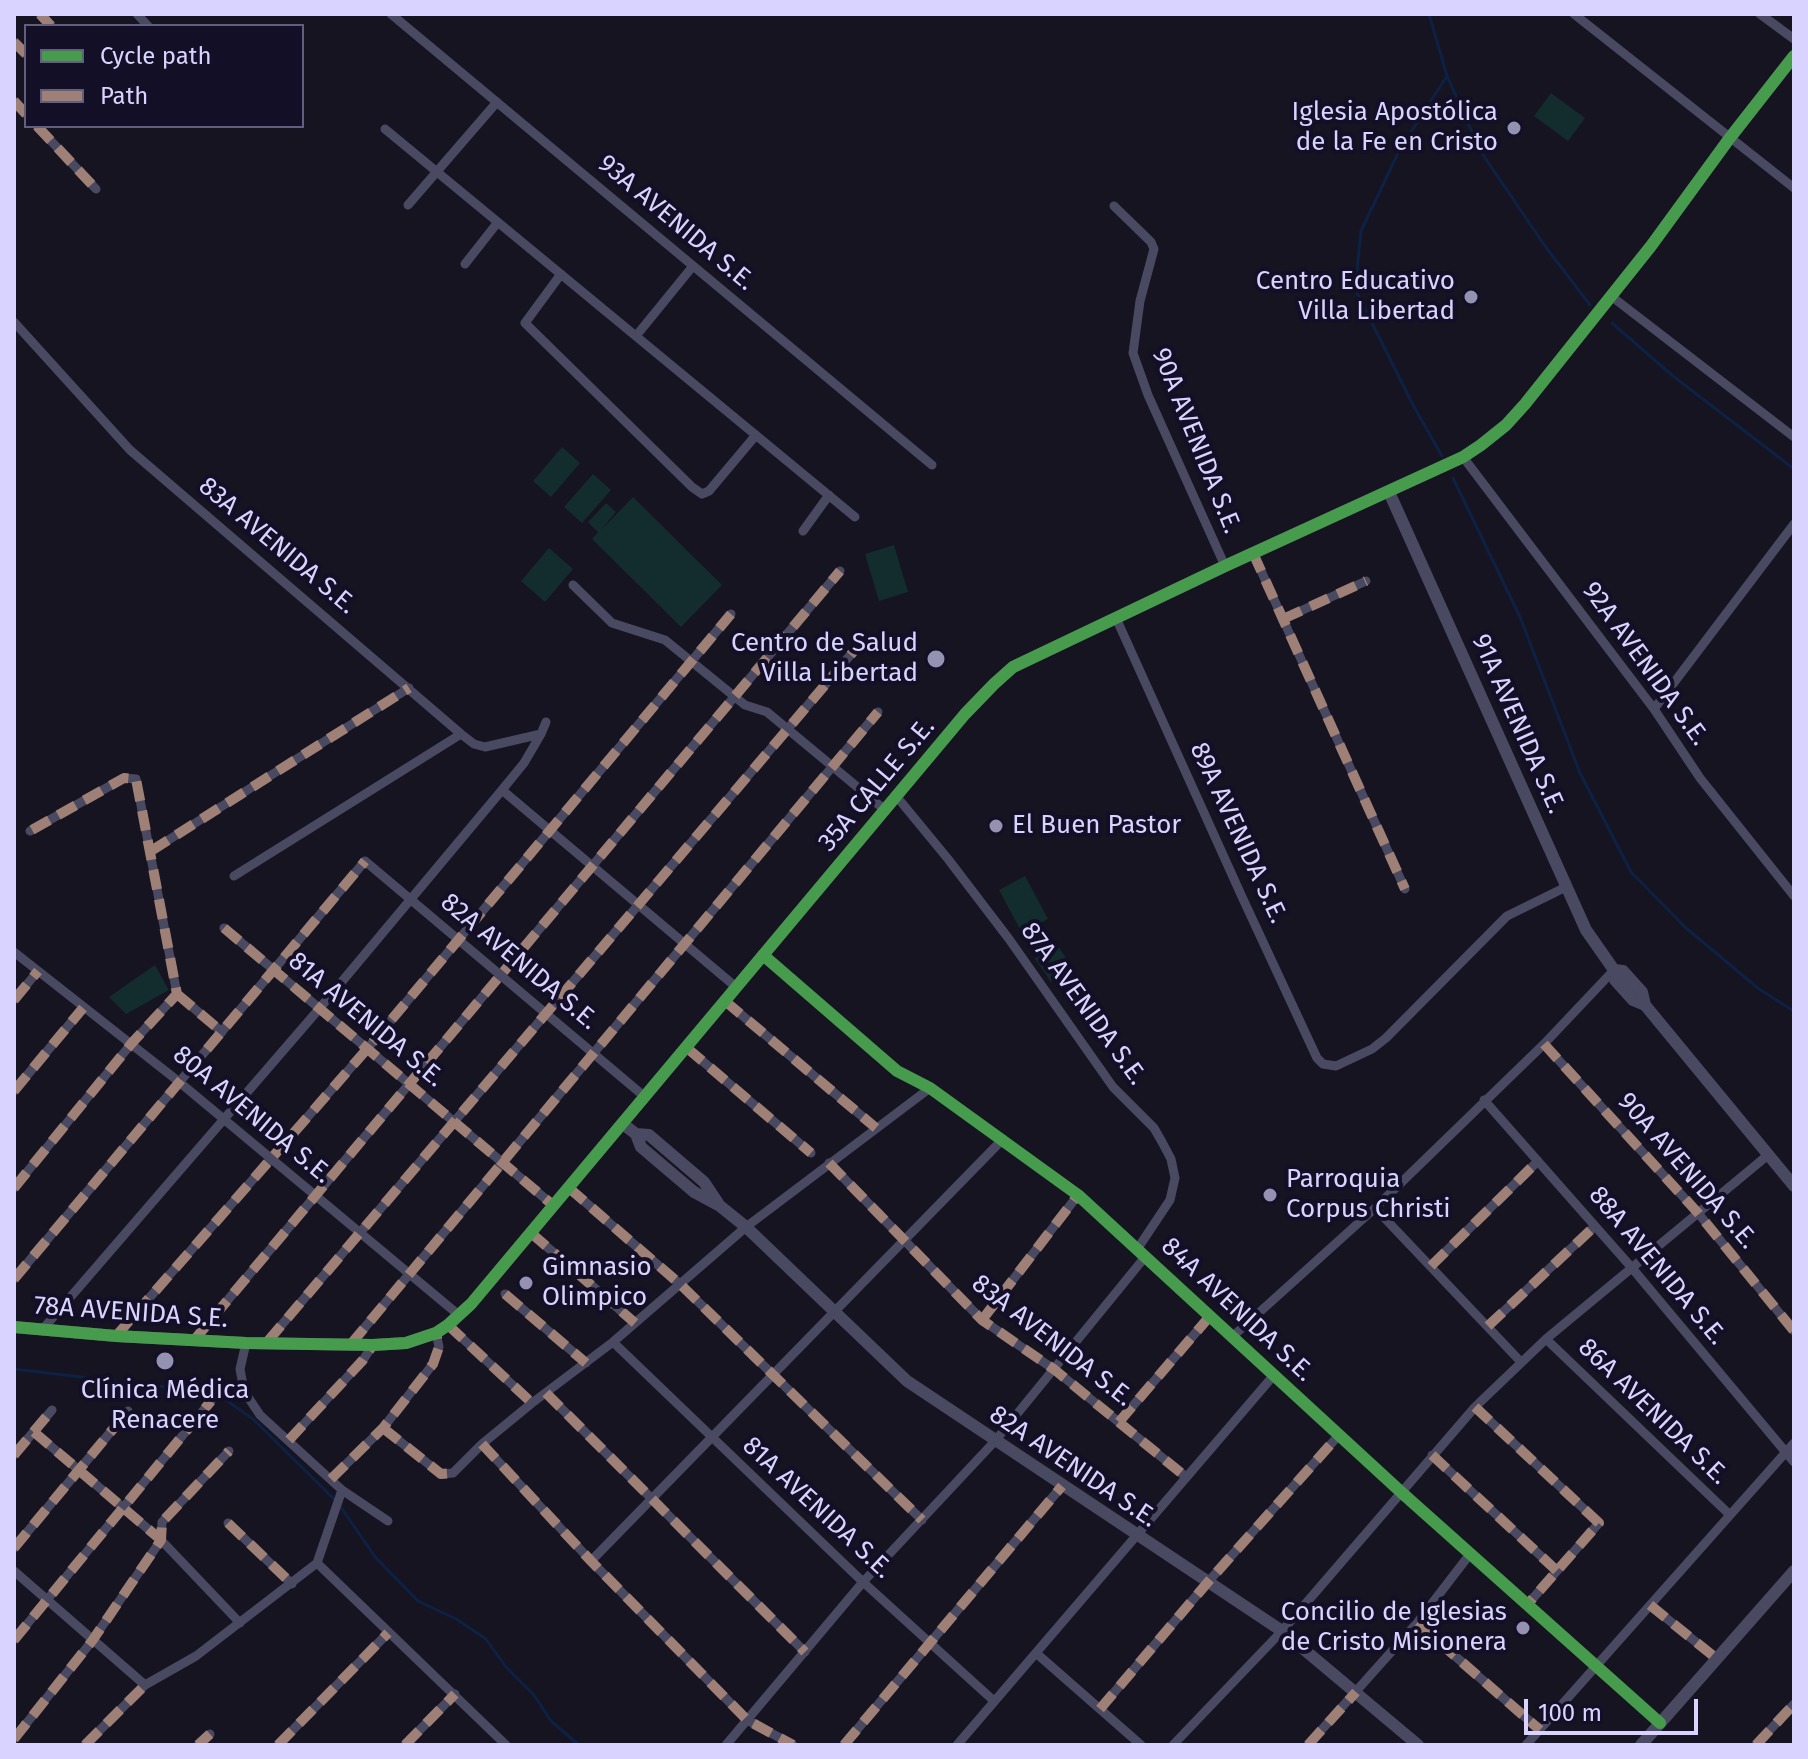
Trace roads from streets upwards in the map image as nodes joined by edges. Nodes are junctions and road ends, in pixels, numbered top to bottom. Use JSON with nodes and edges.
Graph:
{"nodes":[{"id":1,"x":391,"y":14,"type":"edge"},
{"id":2,"x":1574,"y":14,"type":"edge"},
{"id":3,"x":1760,"y":14,"type":"edge"},
{"id":4,"x":1794,"y":39,"type":"edge"},
{"id":5,"x":1794,"y":56,"type":"edge"},
{"id":6,"x":497,"y":102,"type":"junction"},
{"id":7,"x":39,"y":128,"type":"edge"},
{"id":8,"x":385,"y":129,"type":"dead end"},
{"id":9,"x":1729,"y":139,"type":"junction"},
{"id":10,"x":437,"y":172,"type":"junction"},
{"id":11,"x":1794,"y":188,"type":"edge"},
{"id":12,"x":96,"y":189,"type":"dead end"},
{"id":13,"x":408,"y":205,"type":"dead end"},
{"id":14,"x":1114,"y":206,"type":"dead end"},
{"id":15,"x":498,"y":222,"type":"junction"},
{"id":16,"x":465,"y":264,"type":"dead end"},
{"id":17,"x":693,"y":266,"type":"junction"},
{"id":18,"x":561,"y":274,"type":"junction"},
{"id":19,"x":1611,"y":296,"type":"junction"},
{"id":20,"x":14,"y":322,"type":"edge"},
{"id":21,"x":636,"y":336,"type":"junction"},
{"id":22,"x":756,"y":435,"type":"junction"},
{"id":23,"x":1794,"y":437,"type":"edge"},
{"id":24,"x":1463,"y":457,"type":"junction"},
{"id":25,"x":932,"y":465,"type":"dead end"},
{"id":26,"x":1389,"y":492,"type":"junction"},
{"id":27,"x":829,"y":495,"type":"junction"},
{"id":28,"x":855,"y":517,"type":"dead end"},
{"id":29,"x":1794,"y":524,"type":"edge"},
{"id":30,"x":803,"y":531,"type":"dead end"},
{"id":31,"x":1253,"y":553,"type":"junction"},
{"id":32,"x":1225,"y":566,"type":"junction"},
{"id":33,"x":840,"y":571,"type":"dead end"},
{"id":34,"x":1366,"y":581,"type":"dead end"},
{"id":35,"x":573,"y":585,"type":"dead end"},
{"id":36,"x":731,"y":614,"type":"dead end"},
{"id":37,"x":1116,"y":618,"type":"junction"},
{"id":38,"x":1283,"y":619,"type":"junction"},
{"id":39,"x":864,"y":639,"type":"dead end"},
{"id":40,"x":691,"y":661,"type":"junction"},
{"id":41,"x":409,"y":688,"type":"junction"},
{"id":42,"x":734,"y":697,"type":"junction"},
{"id":43,"x":1654,"y":709,"type":"junction"},
{"id":44,"x":878,"y":712,"type":"dead end"},
{"id":45,"x":546,"y":722,"type":"dead end"},
{"id":46,"x":786,"y":730,"type":"junction"},
{"id":47,"x":461,"y":734,"type":"junction"},
{"id":48,"x":541,"y":734,"type":"junction"},
{"id":49,"x":832,"y":767,"type":"junction"},
{"id":50,"x":502,"y":790,"type":"junction"},
{"id":51,"x":897,"y":797,"type":"junction"},
{"id":52,"x":885,"y":810,"type":"junction"},
{"id":53,"x":549,"y":830,"type":"junction"},
{"id":54,"x":30,"y":831,"type":"dead end"},
{"id":55,"x":151,"y":851,"type":"junction"},
{"id":56,"x":592,"y":866,"type":"junction"},
{"id":57,"x":234,"y":876,"type":"dead end"},
{"id":58,"x":1566,"y":887,"type":"junction"},
{"id":59,"x":1405,"y":889,"type":"dead end"},
{"id":60,"x":1794,"y":896,"type":"edge"},
{"id":61,"x":411,"y":900,"type":"junction"},
{"id":62,"x":637,"y":904,"type":"junction"},
{"id":63,"x":224,"y":928,"type":"dead end"},
{"id":64,"x":458,"y":939,"type":"junction"},
{"id":65,"x":684,"y":943,"type":"junction"},
{"id":66,"x":14,"y":952,"type":"edge"},
{"id":67,"x":763,"y":955,"type":"junction"},
{"id":68,"x":273,"y":970,"type":"junction"},
{"id":69,"x":1614,"y":970,"type":"junction"},
{"id":70,"x":38,"y":971,"type":"junction"},
{"id":71,"x":501,"y":976,"type":"junction"},
{"id":72,"x":736,"y":987,"type":"junction"},
{"id":73,"x":177,"y":994,"type":"junction"},
{"id":74,"x":14,"y":1000,"type":"edge"},
{"id":75,"x":725,"y":1001,"type":"junction"},
{"id":76,"x":83,"y":1008,"type":"junction"},
{"id":77,"x":319,"y":1009,"type":"junction"},
{"id":78,"x":546,"y":1013,"type":"junction"},
{"id":79,"x":222,"y":1032,"type":"junction"},
{"id":80,"x":131,"y":1044,"type":"junction"},
{"id":81,"x":1544,"y":1044,"type":"junction"},
{"id":82,"x":687,"y":1048,"type":"junction"},
{"id":83,"x":367,"y":1049,"type":"junction"},
{"id":84,"x":593,"y":1053,"type":"junction"},
{"id":85,"x":178,"y":1081,"type":"junction"},
{"id":86,"x":410,"y":1085,"type":"junction"},
{"id":87,"x":930,"y":1088,"type":"junction"},
{"id":88,"x":14,"y":1091,"type":"edge"},
{"id":89,"x":645,"y":1097,"type":"junction"},
{"id":90,"x":1484,"y":1100,"type":"junction"},
{"id":91,"x":222,"y":1119,"type":"junction"},
{"id":92,"x":454,"y":1122,"type":"junction"},
{"id":93,"x":623,"y":1124,"type":"junction"},
{"id":94,"x":876,"y":1128,"type":"junction"},
{"id":95,"x":1003,"y":1139,"type":"junction"},
{"id":96,"x":811,"y":1153,"type":"dead end"},
{"id":97,"x":1768,"y":1155,"type":"junction"},
{"id":98,"x":269,"y":1158,"type":"junction"},
{"id":99,"x":1538,"y":1161,"type":"junction"},
{"id":100,"x":501,"y":1162,"type":"junction"},
{"id":101,"x":829,"y":1163,"type":"junction"},
{"id":102,"x":1794,"y":1186,"type":"edge"},
{"id":103,"x":14,"y":1188,"type":"edge"},
{"id":104,"x":569,"y":1188,"type":"junction"},
{"id":105,"x":1078,"y":1195,"type":"junction"},
{"id":106,"x":316,"y":1197,"type":"junction"},
{"id":107,"x":554,"y":1206,"type":"junction"},
{"id":108,"x":1375,"y":1208,"type":"junction"},
{"id":109,"x":1698,"y":1213,"type":"junction"},
{"id":110,"x":1595,"y":1226,"type":"junction"},
{"id":111,"x":746,"y":1227,"type":"junction"},
{"id":112,"x":531,"y":1233,"type":"junction"},
{"id":113,"x":360,"y":1234,"type":"junction"},
{"id":114,"x":903,"y":1241,"type":"junction"},
{"id":115,"x":1138,"y":1248,"type":"junction"},
{"id":116,"x":1145,"y":1257,"type":"junction"},
{"id":117,"x":1431,"y":1266,"type":"junction"},
{"id":118,"x":1632,"y":1268,"type":"junction"},
{"id":119,"x":408,"y":1274,"type":"junction"},
{"id":120,"x":14,"y":1279,"type":"edge"},
{"id":121,"x":681,"y":1285,"type":"junction"},
{"id":122,"x":505,"y":1294,"type":"dead end"},
{"id":123,"x":835,"y":1311,"type":"junction"},
{"id":124,"x":460,"y":1316,"type":"junction"},
{"id":125,"x":1210,"y":1316,"type":"junction"},
{"id":126,"x":982,"y":1320,"type":"junction"},
{"id":127,"x":635,"y":1323,"type":"junction"},
{"id":128,"x":1488,"y":1326,"type":"junction"},
{"id":129,"x":14,"y":1327,"type":"edge"},
{"id":130,"x":442,"y":1329,"type":"junction"},
{"id":131,"x":42,"y":1330,"type":"junction"},
{"id":132,"x":1794,"y":1331,"type":"edge"},
{"id":133,"x":116,"y":1336,"type":"junction"},
{"id":134,"x":1232,"y":1337,"type":"junction"},
{"id":135,"x":195,"y":1339,"type":"junction"},
{"id":136,"x":1546,"y":1339,"type":"junction"},
{"id":137,"x":268,"y":1341,"type":"junction"},
{"id":138,"x":613,"y":1342,"type":"junction"},
{"id":139,"x":246,"y":1343,"type":"junction"},
{"id":140,"x":351,"y":1344,"type":"junction"},
{"id":141,"x":373,"y":1345,"type":"junction"},
{"id":142,"x":1521,"y":1362,"type":"junction"},
{"id":143,"x":586,"y":1363,"type":"junction"},
{"id":144,"x":1055,"y":1370,"type":"junction"},
{"id":145,"x":773,"y":1375,"type":"junction"},
{"id":146,"x":1274,"y":1375,"type":"junction"},
{"id":147,"x":546,"y":1393,"type":"junction"},
{"id":148,"x":211,"y":1401,"type":"dead end"},
{"id":149,"x":532,"y":1403,"type":"junction"},
{"id":150,"x":1475,"y":1407,"type":"junction"},
{"id":151,"x":52,"y":1410,"type":"dead end"},
{"id":152,"x":128,"y":1411,"type":"dead end"},
{"id":153,"x":1119,"y":1422,"type":"junction"},
{"id":154,"x":383,"y":1428,"type":"junction"},
{"id":155,"x":34,"y":1432,"type":"junction"},
{"id":156,"x":1339,"y":1435,"type":"junction"},
{"id":157,"x":711,"y":1438,"type":"junction"},
{"id":158,"x":289,"y":1440,"type":"junction"},
{"id":159,"x":995,"y":1441,"type":"junction"},
{"id":160,"x":1794,"y":1443,"type":"edge"},
{"id":161,"x":482,"y":1444,"type":"junction"},
{"id":162,"x":229,"y":1451,"type":"dead end"},
{"id":163,"x":1785,"y":1453,"type":"junction"},
{"id":164,"x":14,"y":1455,"type":"edge"},
{"id":165,"x":1432,"y":1455,"type":"junction"},
{"id":166,"x":1794,"y":1462,"type":"edge"},
{"id":167,"x":78,"y":1471,"type":"junction"},
{"id":168,"x":1186,"y":1477,"type":"junction"},
{"id":169,"x":331,"y":1479,"type":"junction"},
{"id":170,"x":1062,"y":1486,"type":"junction"},
{"id":171,"x":342,"y":1490,"type":"junction"},
{"id":172,"x":1401,"y":1492,"type":"junction"},
{"id":173,"x":652,"y":1499,"type":"junction"},
{"id":174,"x":122,"y":1508,"type":"junction"},
{"id":175,"x":1730,"y":1515,"type":"junction"},
{"id":176,"x":922,"y":1520,"type":"junction"},
{"id":177,"x":388,"y":1521,"type":"dead end"},
{"id":178,"x":228,"y":1523,"type":"dead end"},
{"id":179,"x":1137,"y":1535,"type":"junction"},
{"id":180,"x":161,"y":1540,"type":"junction"},
{"id":181,"x":14,"y":1548,"type":"edge"},
{"id":182,"x":1470,"y":1554,"type":"junction"},
{"id":183,"x":591,"y":1561,"type":"junction"},
{"id":184,"x":317,"y":1563,"type":"junction"},
{"id":185,"x":14,"y":1571,"type":"edge"},
{"id":186,"x":1557,"y":1571,"type":"junction"},
{"id":187,"x":1794,"y":1571,"type":"edge"},
{"id":188,"x":863,"y":1582,"type":"junction"},
{"id":189,"x":1208,"y":1582,"type":"junction"},
{"id":190,"x":292,"y":1584,"type":"junction"},
{"id":191,"x":47,"y":1600,"type":"junction"},
{"id":192,"x":1527,"y":1605,"type":"junction"},
{"id":193,"x":1650,"y":1605,"type":"junction"},
{"id":194,"x":240,"y":1623,"type":"junction"},
{"id":195,"x":1417,"y":1623,"type":"junction"},
{"id":196,"x":1282,"y":1631,"type":"junction"},
{"id":197,"x":388,"y":1633,"type":"junction"},
{"id":198,"x":14,"y":1640,"type":"edge"},
{"id":199,"x":92,"y":1641,"type":"junction"},
{"id":200,"x":929,"y":1642,"type":"junction"},
{"id":201,"x":805,"y":1652,"type":"junction"},
{"id":202,"x":1036,"y":1653,"type":"junction"},
{"id":203,"x":1717,"y":1659,"type":"junction"},
{"id":204,"x":1596,"y":1666,"type":"junction"},
{"id":205,"x":145,"y":1685,"type":"junction"},
{"id":206,"x":1356,"y":1692,"type":"junction"},
{"id":207,"x":455,"y":1694,"type":"junction"},
{"id":208,"x":994,"y":1701,"type":"junction"},
{"id":209,"x":1793,"y":1707,"type":"edge"},
{"id":210,"x":1100,"y":1709,"type":"junction"},
{"id":211,"x":747,"y":1720,"type":"junction"},
{"id":212,"x":1660,"y":1723,"type":"junction"},
{"id":213,"x":1540,"y":1730,"type":"junction"},
{"id":214,"x":210,"y":1734,"type":"dead end"},
{"id":215,"x":14,"y":1739,"type":"edge"},
{"id":216,"x":85,"y":1745,"type":"edge"},
{"id":217,"x":198,"y":1745,"type":"edge"},
{"id":218,"x":278,"y":1745,"type":"edge"},
{"id":219,"x":405,"y":1745,"type":"edge"},
{"id":220,"x":506,"y":1745,"type":"edge"},
{"id":221,"x":726,"y":1745,"type":"edge"},
{"id":222,"x":793,"y":1745,"type":"edge"},
{"id":223,"x":844,"y":1745,"type":"edge"},
{"id":224,"x":957,"y":1745,"type":"edge"},
{"id":225,"x":1141,"y":1745,"type":"edge"},
{"id":226,"x":1173,"y":1745,"type":"edge"},
{"id":227,"x":1308,"y":1745,"type":"edge"},
{"id":228,"x":1418,"y":1745,"type":"edge"},
{"id":229,"x":1526,"y":1745,"type":"edge"},
{"id":230,"x":1641,"y":1745,"type":"edge"},
{"id":231,"x":1756,"y":1745,"type":"edge"}],
"edges":[{"from":1,"to":6,"type":"street","name":"93A AVENIDA S.E."},
{"from":2,"to":9,"type":"street"},
{"from":3,"to":4,"type":"street"},
{"from":5,"to":9,"type":"street","name":"35A CALLE S.E."},
{"from":6,"to":10,"type":"street"},
{"from":6,"to":17,"type":"street","name":"93A AVENIDA S.E."},
{"from":7,"to":12,"type":"street"},
{"from":8,"to":10,"type":"street"},
{"from":9,"to":11,"type":"street"},
{"from":9,"to":19,"type":"street","name":"35A CALLE S.E."},
{"from":10,"to":13,"type":"street"},
{"from":10,"to":15,"type":"street"},
{"from":14,"to":32,"type":"street","name":"90A AVENIDA S.E."},
{"from":15,"to":16,"type":"street"},
{"from":15,"to":18,"type":"street"},
{"from":17,"to":21,"type":"street"},
{"from":17,"to":25,"type":"street","name":"93A AVENIDA S.E."},
{"from":18,"to":21,"type":"street"},
{"from":18,"to":22,"type":"street"},
{"from":19,"to":23,"type":"street"},
{"from":19,"to":24,"type":"street","name":"35A CALLE S.E."},
{"from":20,"to":41,"type":"street","name":"83A AVENIDA S.E."},
{"from":21,"to":22,"type":"street"},
{"from":22,"to":27,"type":"street"},
{"from":24,"to":26,"type":"street","name":"35A CALLE S.E."},
{"from":24,"to":43,"type":"street","name":"92A AVENIDA S.E."},
{"from":26,"to":31,"type":"street","name":"35A CALLE S.E."},
{"from":26,"to":58,"type":"street","name":"91A AVENIDA S.E."},
{"from":27,"to":28,"type":"street"},
{"from":27,"to":30,"type":"street"},
{"from":29,"to":43,"type":"street"},
{"from":31,"to":32,"type":"street","name":"35A CALLE S.E."},
{"from":31,"to":38,"type":"street","name":"90A AVENIDA S.E."},
{"from":32,"to":37,"type":"street","name":"35A CALLE S.E."},
{"from":33,"to":42,"type":"street"},
{"from":34,"to":38,"type":"street"},
{"from":35,"to":40,"type":"street"},
{"from":36,"to":40,"type":"street"},
{"from":37,"to":51,"type":"street","name":"35A CALLE S.E."},
{"from":37,"to":58,"type":"street","name":"89A AVENIDA S.E."},
{"from":38,"to":59,"type":"street","name":"90A AVENIDA S.E."},
{"from":39,"to":46,"type":"street"},
{"from":40,"to":42,"type":"street"},
{"from":40,"to":53,"type":"street"},
{"from":41,"to":47,"type":"street","name":"83A AVENIDA S.E."},
{"from":41,"to":55,"type":"street"},
{"from":42,"to":46,"type":"street"},
{"from":42,"to":56,"type":"street"},
{"from":43,"to":60,"type":"street","name":"92A AVENIDA S.E."},
{"from":44,"to":49,"type":"street"},
{"from":45,"to":48,"type":"street"},
{"from":46,"to":49,"type":"street"},
{"from":46,"to":62,"type":"street"},
{"from":47,"to":48,"type":"street","name":"83A AVENIDA S.E."},
{"from":47,"to":57,"type":"street"},
{"from":48,"to":50,"type":"street"},
{"from":49,"to":52,"type":"street"},
{"from":49,"to":65,"type":"street"},
{"from":50,"to":53,"type":"street"},
{"from":50,"to":61,"type":"street"},
{"from":51,"to":52,"type":"street","name":"35A CALLE S.E."},
{"from":51,"to":115,"type":"street","name":"87A AVENIDA S.E."},
{"from":52,"to":67,"type":"street","name":"35A CALLE S.E."},
{"from":53,"to":56,"type":"street"},
{"from":53,"to":64,"type":"street"},
{"from":54,"to":55,"type":"street"},
{"from":55,"to":73,"type":"street"},
{"from":56,"to":62,"type":"street"},
{"from":56,"to":71,"type":"street"},
{"from":58,"to":69,"type":"street","name":"91A AVENIDA S.E."},
{"from":61,"to":64,"type":"street","name":"82A AVENIDA S.E."},
{"from":61,"to":68,"type":"street","name":"82A AVENIDA S.E."},
{"from":61,"to":77,"type":"street"},
{"from":62,"to":65,"type":"street"},
{"from":62,"to":78,"type":"street"},
{"from":63,"to":68,"type":"street","name":"81A AVENIDA S.E."},
{"from":64,"to":71,"type":"street","name":"82A AVENIDA S.E."},
{"from":64,"to":83,"type":"street"},
{"from":65,"to":72,"type":"street"},
{"from":65,"to":84,"type":"street"},
{"from":66,"to":70,"type":"street","name":"80A AVENIDA S.E."},
{"from":67,"to":72,"type":"street","name":"35A CALLE S.E."},
{"from":67,"to":87,"type":"street","name":"84A AVENIDA S.E."},
{"from":68,"to":77,"type":"street","name":"81A AVENIDA S.E."},
{"from":68,"to":79,"type":"street"},
{"from":69,"to":81,"type":"street"},
{"from":69,"to":97,"type":"street","name":"91A AVENIDA S.E."},
{"from":70,"to":74,"type":"street"},
{"from":70,"to":76,"type":"street","name":"80A AVENIDA S.E."},
{"from":71,"to":78,"type":"street","name":"82A AVENIDA S.E."},
{"from":71,"to":86,"type":"street"},
{"from":72,"to":75,"type":"street","name":"35A CALLE S.E."},
{"from":73,"to":79,"type":"street"},
{"from":73,"to":80,"type":"street"},
{"from":75,"to":82,"type":"street","name":"35A CALLE S.E."},
{"from":75,"to":94,"type":"street"},
{"from":76,"to":80,"type":"street","name":"80A AVENIDA S.E."},
{"from":76,"to":88,"type":"street"},
{"from":77,"to":83,"type":"street","name":"81A AVENIDA S.E."},
{"from":77,"to":91,"type":"street"},
{"from":78,"to":84,"type":"street","name":"82A AVENIDA S.E."},
{"from":78,"to":92,"type":"street"},
{"from":79,"to":85,"type":"street"},
{"from":80,"to":85,"type":"street","name":"80A AVENIDA S.E."},
{"from":80,"to":103,"type":"street"},
{"from":81,"to":90,"type":"street"},
{"from":81,"to":109,"type":"street","name":"90A AVENIDA S.E."},
{"from":82,"to":89,"type":"street","name":"35A CALLE S.E."},
{"from":82,"to":96,"type":"street"},
{"from":83,"to":86,"type":"street","name":"81A AVENIDA S.E."},
{"from":83,"to":98,"type":"street"},
{"from":84,"to":89,"type":"street","name":"82A AVENIDA S.E."},
{"from":84,"to":100,"type":"street"},
{"from":85,"to":91,"type":"street","name":"80A AVENIDA S.E."},
{"from":85,"to":120,"type":"street"},
{"from":86,"to":92,"type":"street","name":"81A AVENIDA S.E."},
{"from":86,"to":106,"type":"street"},
{"from":87,"to":94,"type":"street"},
{"from":87,"to":95,"type":"street","name":"84A AVENIDA S.E."},
{"from":89,"to":93,"type":"street","name":"35A CALLE S.E."},
{"from":90,"to":99,"type":"street","name":"88A AVENIDA S.E."},
{"from":90,"to":108,"type":"street"},
{"from":91,"to":98,"type":"street","name":"80A AVENIDA S.E."},
{"from":91,"to":131,"type":"street"},
{"from":92,"to":100,"type":"street","name":"81A AVENIDA S.E."},
{"from":92,"to":113,"type":"street"},
{"from":93,"to":104,"type":"street","name":"35A CALLE S.E."},
{"from":93,"to":111,"type":"street","name":"82A AVENIDA S.E."},
{"from":94,"to":101,"type":"street"},
{"from":95,"to":105,"type":"street","name":"84A AVENIDA S.E."},
{"from":95,"to":114,"type":"street"},
{"from":97,"to":102,"type":"street","name":"91A AVENIDA S.E."},
{"from":97,"to":109,"type":"street"},
{"from":98,"to":106,"type":"street","name":"80A AVENIDA S.E."},
{"from":98,"to":133,"type":"street"},
{"from":99,"to":110,"type":"street","name":"88A AVENIDA S.E."},
{"from":99,"to":117,"type":"street"},
{"from":100,"to":107,"type":"street","name":"81A AVENIDA S.E."},
{"from":100,"to":119,"type":"street"},
{"from":101,"to":111,"type":"street"},
{"from":101,"to":114,"type":"street","name":"83A AVENIDA S.E."},
{"from":104,"to":107,"type":"street","name":"35A CALLE S.E."},
{"from":104,"to":121,"type":"street"},
{"from":105,"to":115,"type":"street","name":"84A AVENIDA S.E."},
{"from":105,"to":126,"type":"street"},
{"from":106,"to":113,"type":"street","name":"80A AVENIDA S.E."},
{"from":106,"to":135,"type":"street"},
{"from":107,"to":112,"type":"street","name":"35A CALLE S.E."},
{"from":108,"to":117,"type":"street"},
{"from":108,"to":134,"type":"street"},
{"from":109,"to":118,"type":"street"},
{"from":109,"to":132,"type":"street","name":"90A AVENIDA S.E."},
{"from":110,"to":118,"type":"street","name":"88A AVENIDA S.E."},
{"from":110,"to":128,"type":"street"},
{"from":111,"to":121,"type":"street"},
{"from":111,"to":123,"type":"street","name":"82A AVENIDA S.E."},
{"from":112,"to":124,"type":"street","name":"35A CALLE S.E."},
{"from":112,"to":127,"type":"street"},
{"from":113,"to":119,"type":"street","name":"80A AVENIDA S.E."},
{"from":113,"to":137,"type":"street"},
{"from":114,"to":123,"type":"street"},
{"from":114,"to":126,"type":"street","name":"83A AVENIDA S.E."},
{"from":115,"to":116,"type":"street","name":"84A AVENIDA S.E."},
{"from":116,"to":125,"type":"street","name":"84A AVENIDA S.E."},
{"from":116,"to":144,"type":"street"},
{"from":117,"to":128,"type":"street"},
{"from":118,"to":136,"type":"street"},
{"from":118,"to":163,"type":"street","name":"88A AVENIDA S.E."},
{"from":119,"to":124,"type":"street","name":"80A AVENIDA S.E."},
{"from":119,"to":140,"type":"street"},
{"from":121,"to":127,"type":"street"},
{"from":121,"to":145,"type":"street"},
{"from":122,"to":143,"type":"street"},
{"from":123,"to":145,"type":"street"},
{"from":123,"to":159,"type":"street","name":"82A AVENIDA S.E."},
{"from":124,"to":130,"type":"street","name":"35A CALLE S.E."},
{"from":125,"to":134,"type":"street","name":"84A AVENIDA S.E."},
{"from":125,"to":153,"type":"street"},
{"from":126,"to":144,"type":"street","name":"83A AVENIDA S.E."},
{"from":127,"to":138,"type":"street"},
{"from":128,"to":142,"type":"street"},
{"from":129,"to":131,"type":"street","name":"78A AVENIDA S.E."},
{"from":130,"to":141,"type":"street"},
{"from":130,"to":149,"type":"street"},
{"from":130,"to":154,"type":"street"},
{"from":131,"to":133,"type":"street","name":"78A AVENIDA S.E."},
{"from":133,"to":135,"type":"street","name":"78A AVENIDA S.E."},
{"from":134,"to":146,"type":"street","name":"84A AVENIDA S.E."},
{"from":135,"to":139,"type":"street","name":"78A AVENIDA S.E."},
{"from":136,"to":142,"type":"street"},
{"from":136,"to":175,"type":"street","name":"86A AVENIDA S.E."},
{"from":137,"to":139,"type":"street"},
{"from":137,"to":140,"type":"street"},
{"from":138,"to":143,"type":"street"},
{"from":138,"to":157,"type":"street","name":"81A AVENIDA S.E."},
{"from":139,"to":158,"type":"street","name":"78A AVENIDA S.E."},
{"from":140,"to":141,"type":"street"},
{"from":141,"to":158,"type":"street"},
{"from":142,"to":150,"type":"street"},
{"from":143,"to":147,"type":"street"},
{"from":144,"to":153,"type":"street","name":"83A AVENIDA S.E."},
{"from":144,"to":159,"type":"street"},
{"from":145,"to":157,"type":"street"},
{"from":145,"to":176,"type":"street"},
{"from":146,"to":156,"type":"street","name":"84A AVENIDA S.E."},
{"from":146,"to":168,"type":"street"},
{"from":147,"to":149,"type":"street"},
{"from":147,"to":173,"type":"street"},
{"from":148,"to":174,"type":"street"},
{"from":149,"to":161,"type":"street"},
{"from":150,"to":165,"type":"street"},
{"from":150,"to":186,"type":"street"},
{"from":151,"to":155,"type":"street"},
{"from":152,"to":167,"type":"street"},
{"from":153,"to":168,"type":"street","name":"83A AVENIDA S.E."},
{"from":154,"to":161,"type":"street"},
{"from":154,"to":169,"type":"street"},
{"from":155,"to":164,"type":"street"},
{"from":155,"to":167,"type":"street"},
{"from":156,"to":172,"type":"street","name":"84A AVENIDA S.E."},
{"from":156,"to":189,"type":"street"},
{"from":157,"to":173,"type":"street"},
{"from":157,"to":188,"type":"street","name":"81A AVENIDA S.E."},
{"from":158,"to":169,"type":"street","name":"78A AVENIDA S.E."},
{"from":159,"to":170,"type":"street","name":"82A AVENIDA S.E."},
{"from":159,"to":176,"type":"street"},
{"from":160,"to":163,"type":"street"},
{"from":161,"to":183,"type":"street"},
{"from":162,"to":180,"type":"street"},
{"from":163,"to":166,"type":"street","name":"88A AVENIDA S.E."},
{"from":163,"to":175,"type":"street"},
{"from":165,"to":172,"type":"street"},
{"from":165,"to":186,"type":"street"},
{"from":167,"to":174,"type":"street"},
{"from":167,"to":181,"type":"street"},
{"from":168,"to":179,"type":"street"},
{"from":169,"to":171,"type":"street","name":"78A AVENIDA S.E."},
{"from":170,"to":179,"type":"street","name":"82A AVENIDA S.E."},
{"from":170,"to":200,"type":"street"},
{"from":171,"to":177,"type":"street","name":"78A AVENIDA S.E."},
{"from":171,"to":184,"type":"street"},
{"from":172,"to":182,"type":"street","name":"84A AVENIDA S.E."},
{"from":172,"to":196,"type":"street"},
{"from":173,"to":183,"type":"street"},
{"from":173,"to":201,"type":"street"},
{"from":174,"to":180,"type":"street"},
{"from":174,"to":191,"type":"street"},
{"from":175,"to":193,"type":"street"},
{"from":176,"to":188,"type":"street"},
{"from":178,"to":190,"type":"street"},
{"from":179,"to":189,"type":"street","name":"82A AVENIDA S.E."},
{"from":179,"to":202,"type":"street"},
{"from":180,"to":194,"type":"street"},
{"from":180,"to":199,"type":"street"},
{"from":182,"to":192,"type":"street","name":"84A AVENIDA S.E."},
{"from":182,"to":195,"type":"street"},
{"from":183,"to":211,"type":"street"},
{"from":184,"to":190,"type":"street"},
{"from":184,"to":197,"type":"street"},
{"from":185,"to":191,"type":"street"},
{"from":186,"to":192,"type":"street"},
{"from":187,"to":203,"type":"street"},
{"from":188,"to":200,"type":"street","name":"81A AVENIDA S.E."},
{"from":188,"to":201,"type":"street"},
{"from":189,"to":196,"type":"street","name":"82A AVENIDA S.E."},
{"from":189,"to":210,"type":"street"},
{"from":190,"to":194,"type":"street"},
{"from":191,"to":198,"type":"street"},
{"from":191,"to":199,"type":"street"},
{"from":192,"to":204,"type":"street","name":"84A AVENIDA S.E."},
{"from":193,"to":203,"type":"street"},
{"from":193,"to":204,"type":"street"},
{"from":194,"to":205,"type":"street"},
{"from":195,"to":206,"type":"street"},
{"from":195,"to":213,"type":"street"},
{"from":196,"to":206,"type":"street","name":"82A AVENIDA S.E."},
{"from":196,"to":226,"type":"street"},
{"from":197,"to":207,"type":"street"},
{"from":197,"to":218,"type":"street"},
{"from":199,"to":205,"type":"street"},
{"from":199,"to":215,"type":"street"},
{"from":200,"to":208,"type":"street","name":"81A AVENIDA S.E."},
{"from":200,"to":223,"type":"street"},
{"from":201,"to":211,"type":"street"},
{"from":202,"to":208,"type":"street"},
{"from":202,"to":210,"type":"street"},
{"from":203,"to":212,"type":"street"},
{"from":204,"to":212,"type":"street","name":"84A AVENIDA S.E."},
{"from":204,"to":213,"type":"street"},
{"from":205,"to":216,"type":"street"},
{"from":206,"to":227,"type":"street"},
{"from":206,"to":228,"type":"street","name":"82A AVENIDA S.E."},
{"from":207,"to":219,"type":"street"},
{"from":207,"to":220,"type":"street"},
{"from":208,"to":224,"type":"street"},
{"from":209,"to":231,"type":"street"},
{"from":210,"to":225,"type":"street"},
{"from":211,"to":221,"type":"street"},
{"from":211,"to":222,"type":"street"},
{"from":212,"to":230,"type":"street"},
{"from":213,"to":229,"type":"street"},
{"from":214,"to":217,"type":"street"}]}
